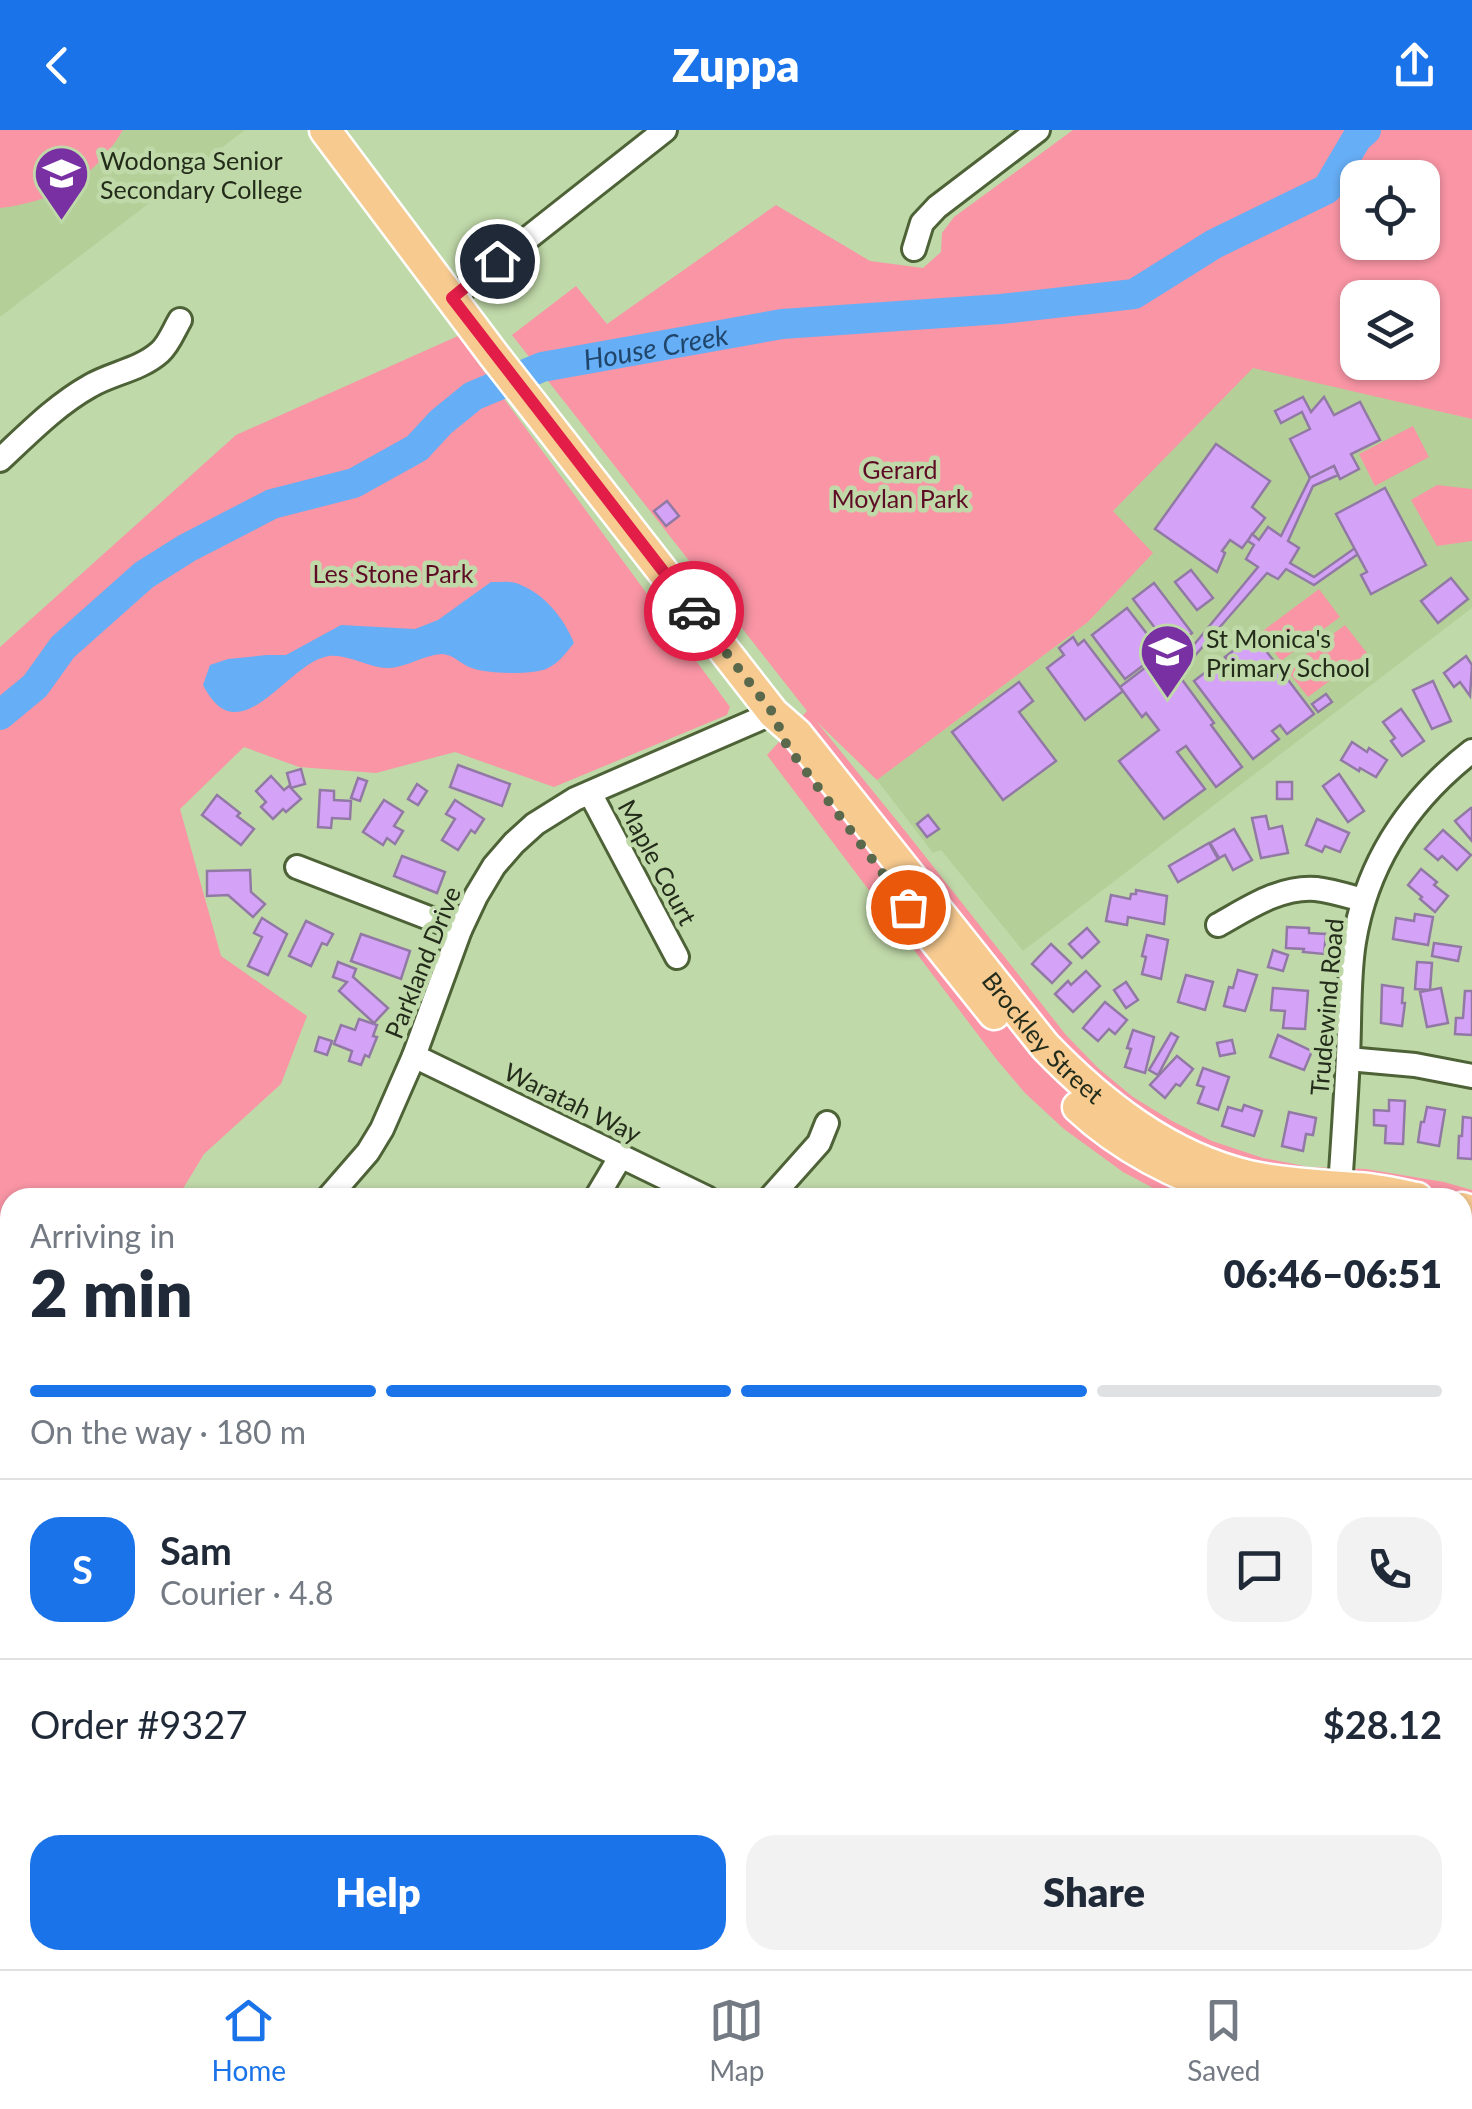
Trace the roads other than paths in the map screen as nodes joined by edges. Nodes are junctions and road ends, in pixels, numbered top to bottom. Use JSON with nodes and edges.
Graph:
{"nodes":[{"id":1,"x":325,"y":130,"type":"edge"},
{"id":2,"x":1038,"y":130,"type":"edge"},
{"id":3,"x":663,"y":131,"type":"edge"},
{"id":4,"x":914,"y":249,"type":"dead end"},
{"id":5,"x":452,"y":298,"type":"junction"},
{"id":6,"x":180,"y":320,"type":"dead end"},
{"id":7,"x":0,"y":460,"type":"edge"},
{"id":8,"x":773,"y":713,"type":"junction"},
{"id":9,"x":1472,"y":751,"type":"edge"},
{"id":10,"x":590,"y":792,"type":"junction"},
{"id":11,"x":297,"y":866,"type":"dead end"},
{"id":12,"x":1364,"y":900,"type":"junction"},
{"id":13,"x":936,"y":926,"type":"junction"},
{"id":14,"x":1218,"y":926,"type":"dead end"},
{"id":15,"x":460,"y":930,"type":"junction"},
{"id":16,"x":677,"y":956,"type":"dead end"},
{"id":17,"x":414,"y":1056,"type":"junction"},
{"id":18,"x":1348,"y":1059,"type":"junction"},
{"id":19,"x":1472,"y":1076,"type":"edge"},
{"id":20,"x":827,"y":1123,"type":"dead end"},
{"id":21,"x":620,"y":1156,"type":"junction"},
{"id":22,"x":338,"y":1188,"type":"edge"},
{"id":23,"x":602,"y":1188,"type":"edge"},
{"id":24,"x":687,"y":1188,"type":"edge"},
{"id":25,"x":779,"y":1188,"type":"edge"},
{"id":26,"x":1216,"y":1188,"type":"edge"},
{"id":27,"x":1317,"y":1188,"type":"edge"},
{"id":28,"x":1339,"y":1188,"type":"edge"}],
"edges":[{"from":1,"to":5,"type":"main road","name":"Brockley Street"},
{"from":2,"to":4,"type":"street"},
{"from":3,"to":5,"type":"street"},
{"from":5,"to":8,"type":"main road","name":"Brockley Street"},
{"from":6,"to":7,"type":"street"},
{"from":8,"to":10,"type":"street","name":"Parkland Drive"},
{"from":8,"to":13,"type":"main road","name":"Brockley Street"},
{"from":9,"to":12,"type":"street","name":"Trudewind Road"},
{"from":10,"to":15,"type":"street","name":"Parkland Drive"},
{"from":10,"to":16,"type":"street","name":"Maple Court"},
{"from":11,"to":15,"type":"street"},
{"from":12,"to":14,"type":"street"},
{"from":12,"to":18,"type":"street","name":"Trudewind Road"},
{"from":13,"to":26,"type":"main road","name":"Brockley Street"},
{"from":13,"to":27,"type":"main road","name":"Brockley Street"},
{"from":15,"to":17,"type":"street","name":"Parkland Drive"},
{"from":17,"to":21,"type":"street","name":"Waratah Way"},
{"from":17,"to":22,"type":"street","name":"Parkland Drive"},
{"from":18,"to":19,"type":"street"},
{"from":18,"to":28,"type":"street","name":"Trudewind Road"},
{"from":20,"to":25,"type":"street"},
{"from":21,"to":23,"type":"street"},
{"from":21,"to":24,"type":"street","name":"Waratah Way"}]}
